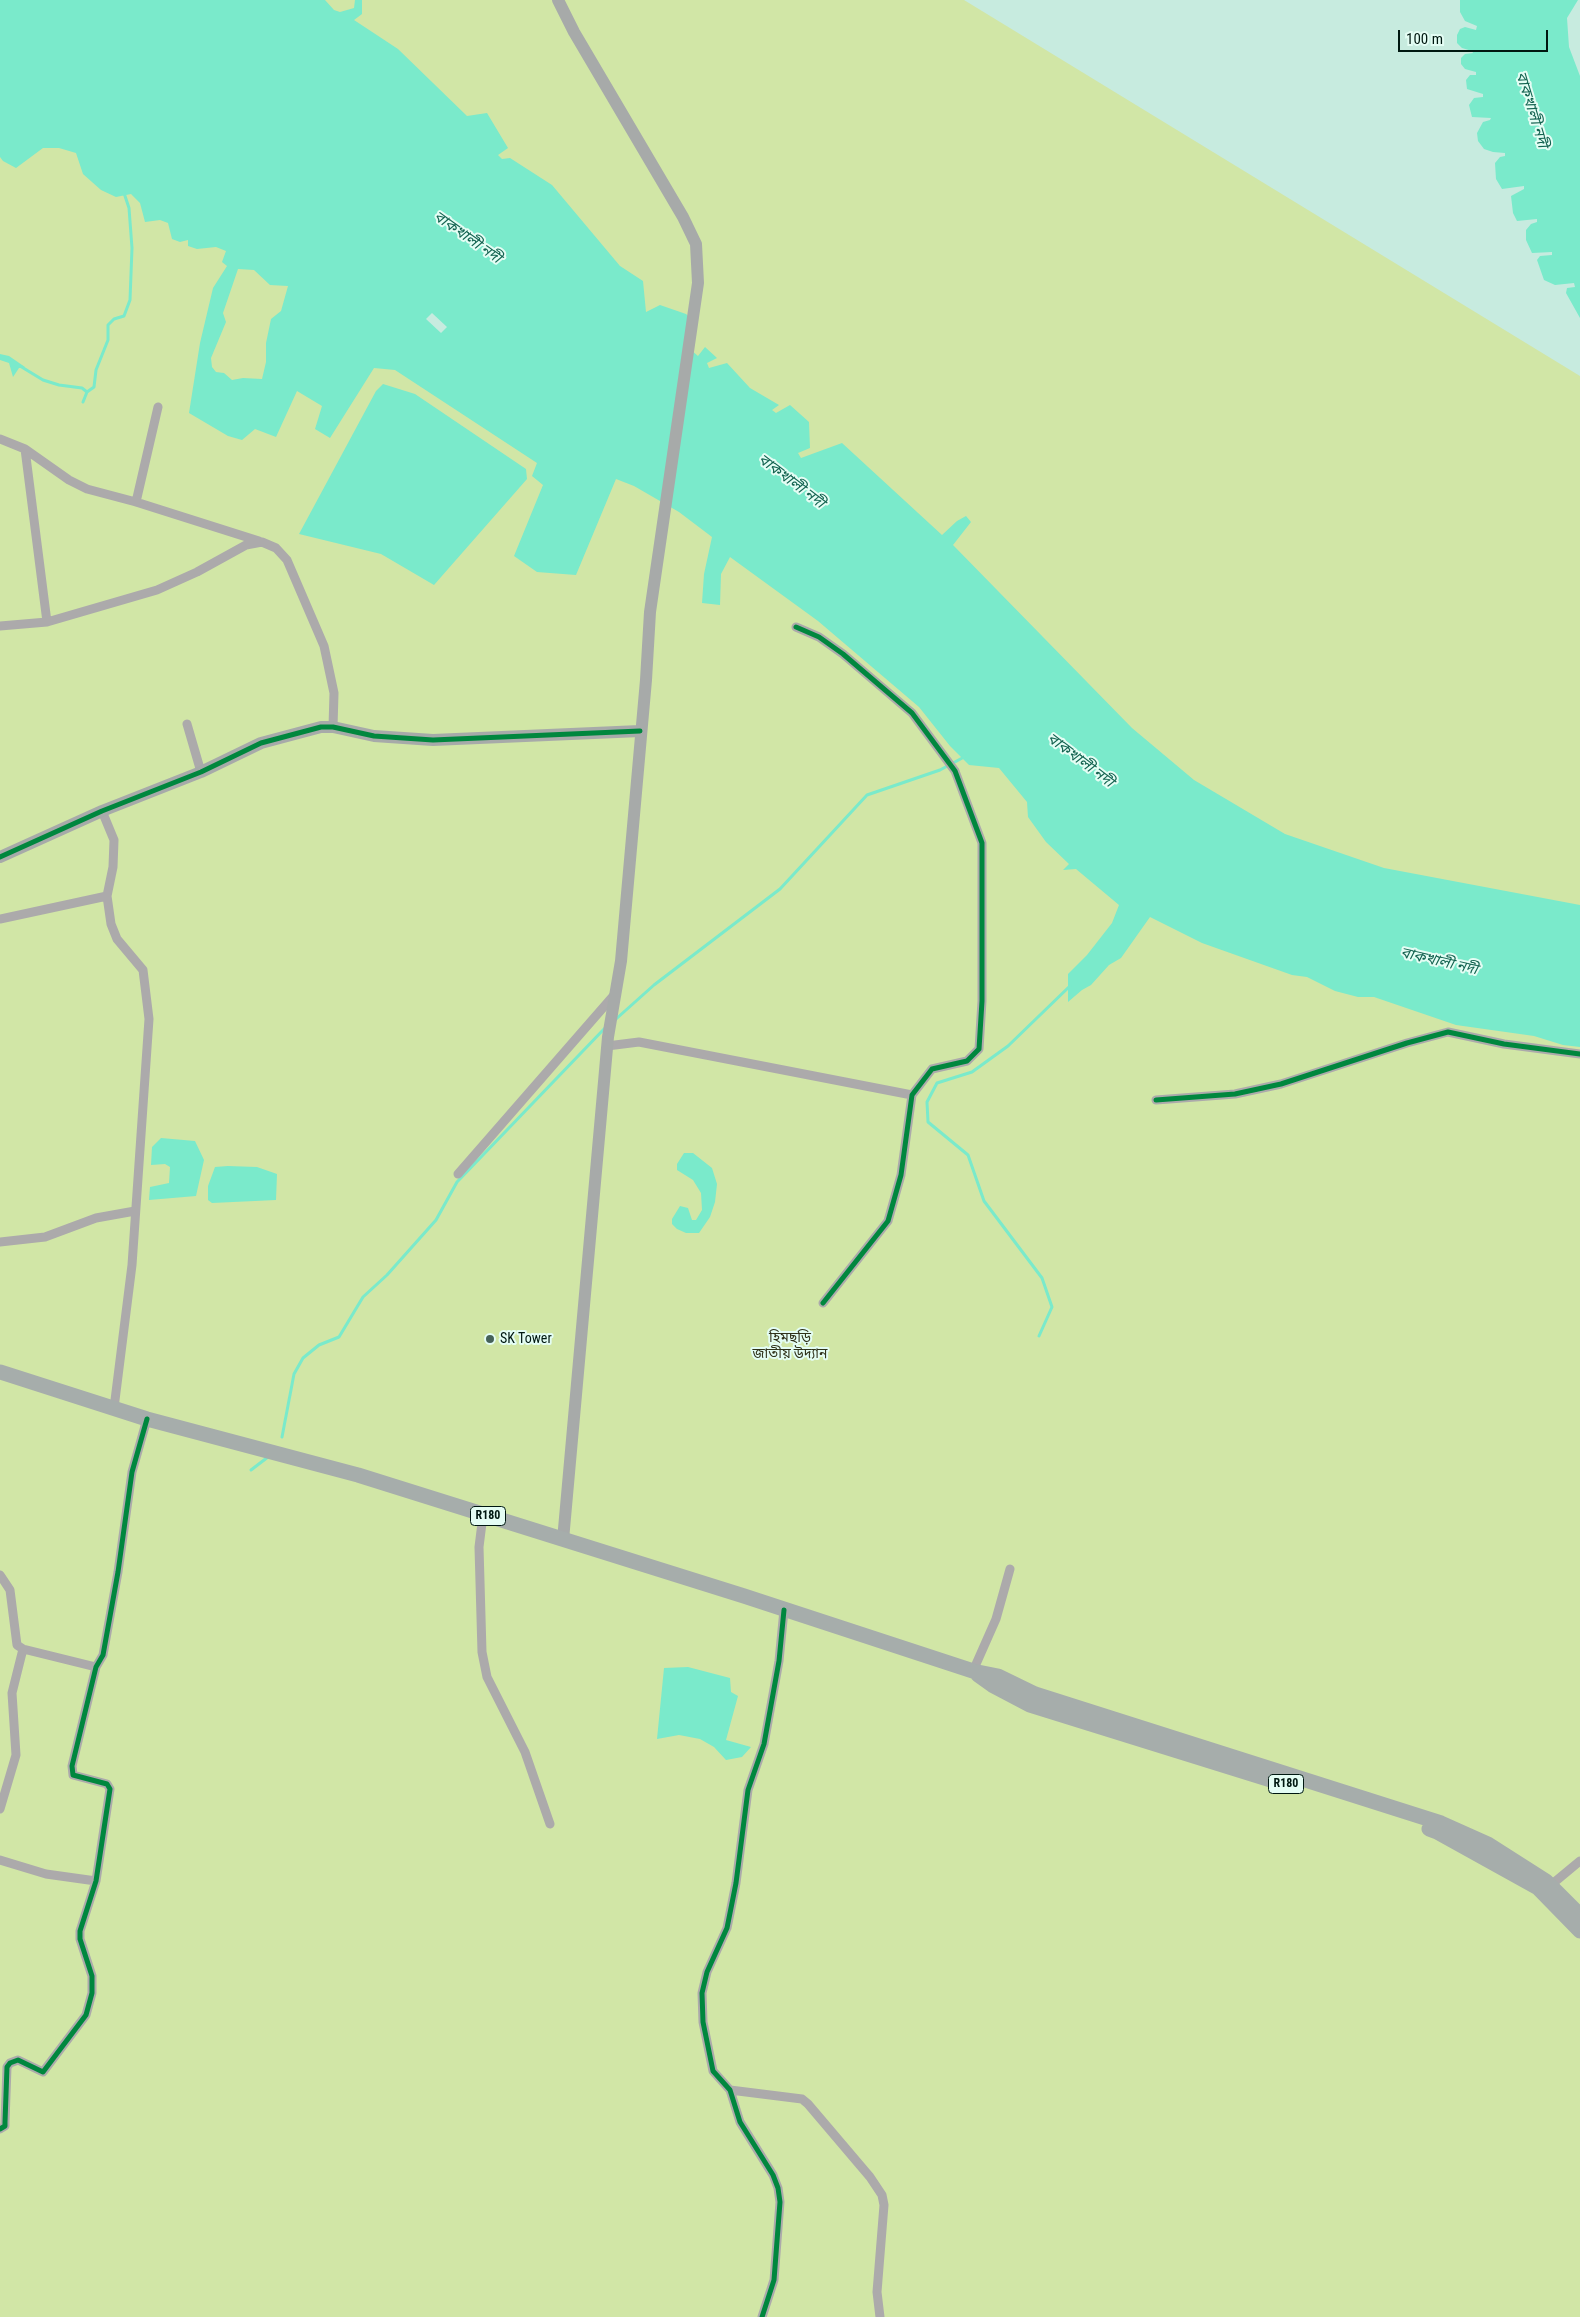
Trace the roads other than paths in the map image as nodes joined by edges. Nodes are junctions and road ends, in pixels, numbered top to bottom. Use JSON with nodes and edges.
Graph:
{"nodes":[{"id":1,"x":558,"y":0,"type":"edge"},
{"id":2,"x":158,"y":407,"type":"dead end"},
{"id":3,"x":0,"y":439,"type":"edge"},
{"id":4,"x":25,"y":449,"type":"junction"},
{"id":5,"x":136,"y":502,"type":"junction"},
{"id":6,"x":262,"y":542,"type":"junction"},
{"id":7,"x":47,"y":622,"type":"junction"},
{"id":8,"x":0,"y":626,"type":"edge"},
{"id":9,"x":796,"y":627,"type":"dead end"},
{"id":10,"x":187,"y":724,"type":"dead end"},
{"id":11,"x":333,"y":727,"type":"junction"},
{"id":12,"x":640,"y":731,"type":"junction"},
{"id":13,"x":201,"y":772,"type":"junction"},
{"id":14,"x":102,"y":812,"type":"junction"},
{"id":15,"x":0,"y":857,"type":"edge"},
{"id":16,"x":106,"y":896,"type":"junction"},
{"id":17,"x":0,"y":920,"type":"edge"},
{"id":18,"x":615,"y":994,"type":"junction"},
{"id":19,"x":608,"y":1041,"type":"junction"},
{"id":20,"x":1580,"y":1054,"type":"edge"},
{"id":21,"x":912,"y":1095,"type":"junction"},
{"id":22,"x":1156,"y":1100,"type":"dead end"},
{"id":23,"x":458,"y":1174,"type":"dead end"},
{"id":24,"x":135,"y":1211,"type":"junction"},
{"id":25,"x":0,"y":1242,"type":"edge"},
{"id":26,"x":823,"y":1303,"type":"dead end"},
{"id":27,"x":0,"y":1372,"type":"edge"},
{"id":28,"x":114,"y":1408,"type":"junction"},
{"id":29,"x":147,"y":1419,"type":"junction"},
{"id":30,"x":483,"y":1515,"type":"junction"},
{"id":31,"x":563,"y":1540,"type":"junction"},
{"id":32,"x":1010,"y":1569,"type":"dead end"},
{"id":33,"x":0,"y":1575,"type":"edge"},
{"id":34,"x":784,"y":1610,"type":"junction"},
{"id":35,"x":23,"y":1649,"type":"junction"},
{"id":36,"x":96,"y":1668,"type":"junction"},
{"id":37,"x":973,"y":1671,"type":"junction"},
{"id":38,"x":0,"y":1809,"type":"edge"},
{"id":39,"x":550,"y":1824,"type":"dead end"},
{"id":40,"x":0,"y":1860,"type":"edge"},
{"id":41,"x":1580,"y":1861,"type":"edge"},
{"id":42,"x":96,"y":1881,"type":"junction"},
{"id":43,"x":1551,"y":1885,"type":"junction"},
{"id":44,"x":1580,"y":1915,"type":"edge"},
{"id":45,"x":1580,"y":1931,"type":"edge"},
{"id":46,"x":730,"y":2090,"type":"junction"},
{"id":47,"x":0,"y":2129,"type":"edge"},
{"id":48,"x":762,"y":2317,"type":"edge"},
{"id":49,"x":880,"y":2317,"type":"edge"}],
"edges":[{"from":1,"to":12,"type":"main road"},
{"from":2,"to":5,"type":"street"},
{"from":3,"to":4,"type":"street"},
{"from":4,"to":5,"type":"street"},
{"from":4,"to":7,"type":"street"},
{"from":5,"to":6,"type":"street"},
{"from":6,"to":7,"type":"street"},
{"from":6,"to":11,"type":"street"},
{"from":7,"to":8,"type":"street"},
{"from":9,"to":21,"type":"street"},
{"from":10,"to":13,"type":"street"},
{"from":11,"to":12,"type":"main road"},
{"from":11,"to":13,"type":"main road"},
{"from":12,"to":18,"type":"main road"},
{"from":13,"to":14,"type":"main road"},
{"from":14,"to":15,"type":"main road"},
{"from":14,"to":16,"type":"street"},
{"from":16,"to":17,"type":"street"},
{"from":16,"to":24,"type":"street"},
{"from":18,"to":19,"type":"main road"},
{"from":18,"to":23,"type":"street"},
{"from":19,"to":21,"type":"street"},
{"from":19,"to":31,"type":"main road"},
{"from":20,"to":22,"type":"street"},
{"from":21,"to":26,"type":"street"},
{"from":24,"to":25,"type":"street"},
{"from":24,"to":28,"type":"street"},
{"from":27,"to":28,"type":"main road","number":"R180"},
{"from":28,"to":29,"type":"main road","number":"R180"},
{"from":29,"to":30,"type":"main road","number":"R180"},
{"from":29,"to":36,"type":"street"},
{"from":30,"to":31,"type":"main road","number":"R180"},
{"from":30,"to":39,"type":"street"},
{"from":31,"to":34,"type":"main road","number":"R180"},
{"from":32,"to":37,"type":"street"},
{"from":33,"to":35,"type":"street"},
{"from":34,"to":37,"type":"main road","number":"R180"},
{"from":34,"to":46,"type":"street"},
{"from":35,"to":36,"type":"street"},
{"from":35,"to":38,"type":"street"},
{"from":36,"to":42,"type":"street"},
{"from":37,"to":43,"type":"main road","number":"R180"},
{"from":37,"to":45,"type":"main road","number":"R180"},
{"from":40,"to":42,"type":"street"},
{"from":41,"to":43,"type":"street"},
{"from":42,"to":47,"type":"street"},
{"from":43,"to":44,"type":"main road","number":"R180"},
{"from":46,"to":48,"type":"street"},
{"from":46,"to":49,"type":"street"}]}
